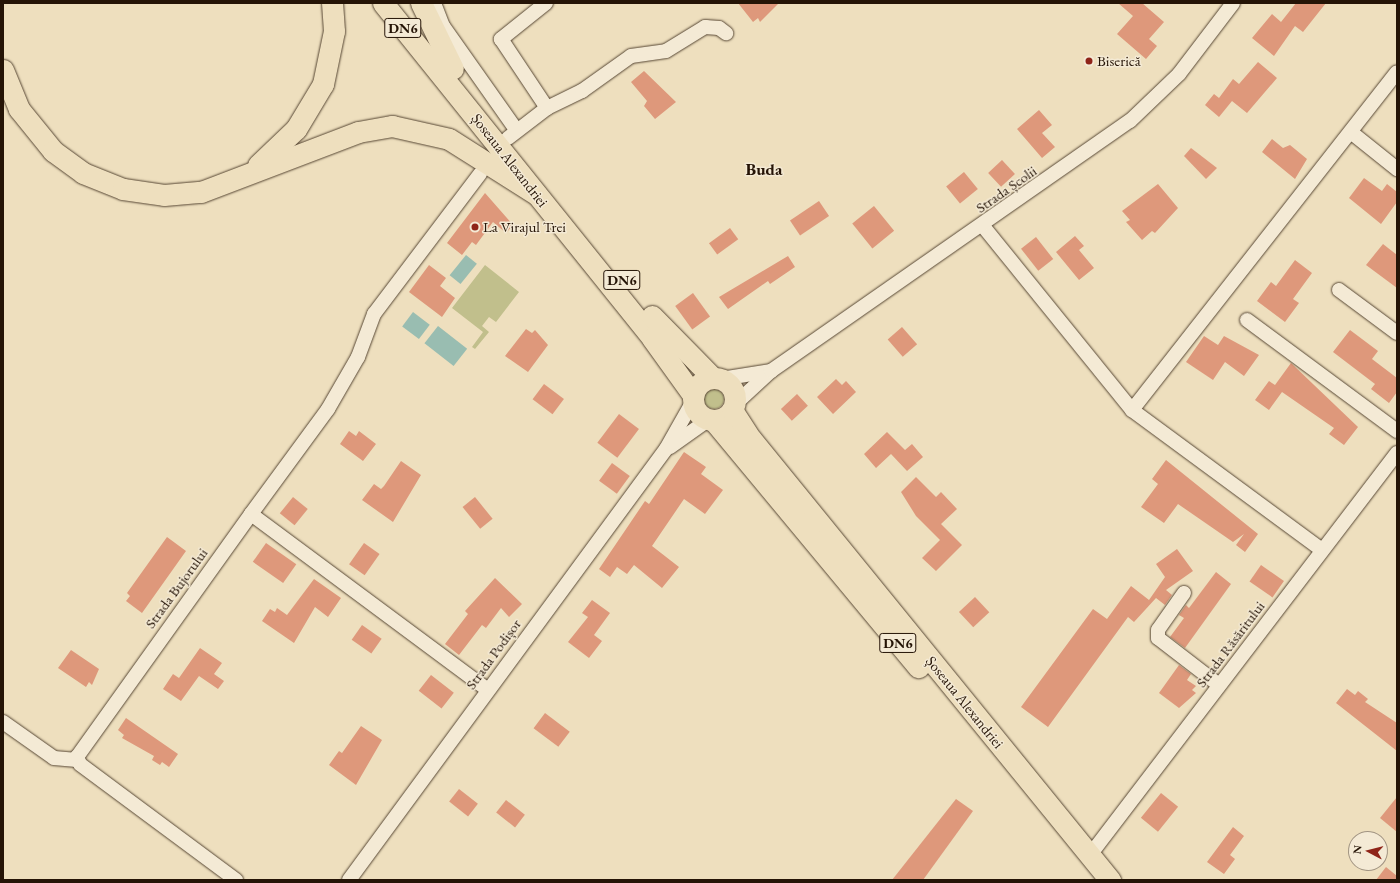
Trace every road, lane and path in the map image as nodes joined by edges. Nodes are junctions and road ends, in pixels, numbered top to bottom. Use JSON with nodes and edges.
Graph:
{"nodes":[{"id":1,"x":332,"y":3,"type":"edge"},
{"id":2,"x":383,"y":3,"type":"edge"},
{"id":3,"x":399,"y":3,"type":"edge"},
{"id":4,"x":421,"y":3,"type":"edge"},
{"id":5,"x":434,"y":3,"type":"edge"},
{"id":6,"x":546,"y":3,"type":"edge"},
{"id":7,"x":1233,"y":3,"type":"edge"},
{"id":8,"x":726,"y":32,"type":"dead end"},
{"id":9,"x":453,"y":69,"type":"junction"},
{"id":10,"x":3,"y":70,"type":"edge"},
{"id":11,"x":1397,"y":72,"type":"edge"},
{"id":12,"x":547,"y":108,"type":"junction"},
{"id":13,"x":1352,"y":133,"type":"junction"},
{"id":14,"x":513,"y":135,"type":"junction"},
{"id":15,"x":1397,"y":169,"type":"edge"},
{"id":16,"x":480,"y":174,"type":"dead end"},
{"id":17,"x":238,"y":180,"type":"junction"},
{"id":18,"x":536,"y":194,"type":"junction"},
{"id":19,"x":983,"y":226,"type":"junction"},
{"id":20,"x":1339,"y":290,"type":"dead end"},
{"id":21,"x":1247,"y":320,"type":"dead end"},
{"id":22,"x":1397,"y":333,"type":"edge"},
{"id":23,"x":771,"y":371,"type":"junction"},
{"id":24,"x":717,"y":379,"type":"junction"},
{"id":25,"x":693,"y":398,"type":"junction"},
{"id":26,"x":733,"y":408,"type":"junction"},
{"id":27,"x":1132,"y":410,"type":"junction"},
{"id":28,"x":711,"y":420,"type":"junction"},
{"id":29,"x":1397,"y":431,"type":"edge"},
{"id":30,"x":666,"y":449,"type":"junction"},
{"id":31,"x":1397,"y":453,"type":"edge"},
{"id":32,"x":251,"y":514,"type":"junction"},
{"id":33,"x":1322,"y":550,"type":"junction"},
{"id":34,"x":1184,"y":593,"type":"dead end"},
{"id":35,"x":1219,"y":685,"type":"junction"},
{"id":36,"x":488,"y":690,"type":"junction"},
{"id":37,"x":3,"y":722,"type":"edge"},
{"id":38,"x":77,"y":760,"type":"junction"},
{"id":39,"x":1090,"y":855,"type":"junction"},
{"id":40,"x":352,"y":879,"type":"edge"},
{"id":41,"x":236,"y":880,"type":"edge"},
{"id":42,"x":1091,"y":880,"type":"edge"},
{"id":43,"x":1110,"y":880,"type":"edge"}],
"edges":[{"from":1,"to":17,"type":"highway"},
{"from":2,"to":18,"type":"highway","name":"Șoseaua Alexandriei","number":"DN6"},
{"from":3,"to":9,"type":"highway","name":"Șoseaua Alexandriei","number":"DN6"},
{"from":4,"to":9,"type":"highway"},
{"from":5,"to":14,"type":"street"},
{"from":6,"to":12,"type":"street"},
{"from":7,"to":19,"type":"street","name":"Strada Școlii"},
{"from":8,"to":12,"type":"street"},
{"from":9,"to":14,"type":"highway","name":"Șoseaua Alexandriei","number":"DN6"},
{"from":10,"to":17,"type":"highway"},
{"from":11,"to":13,"type":"street"},
{"from":12,"to":14,"type":"street"},
{"from":13,"to":15,"type":"street"},
{"from":13,"to":27,"type":"street"},
{"from":14,"to":24,"type":"highway","name":"Șoseaua Alexandriei","number":"DN6"},
{"from":16,"to":32,"type":"street","name":"Strada Bujorului"},
{"from":17,"to":18,"type":"highway"},
{"from":18,"to":25,"type":"highway","name":"Șoseaua Alexandriei","number":"DN6"},
{"from":19,"to":23,"type":"street","name":"Strada Școlii"},
{"from":19,"to":27,"type":"street"},
{"from":20,"to":22,"type":"street"},
{"from":21,"to":29,"type":"street"},
{"from":23,"to":24,"type":"street","name":"Strada Școlii"},
{"from":23,"to":26,"type":"street","name":"Strada Școlii"},
{"from":24,"to":25,"type":"highway"},
{"from":24,"to":26,"type":"highway","name":"Șoseaua Alexandriei","number":"DN6"},
{"from":25,"to":28,"type":"highway","name":"Șoseaua Alexandriei","number":"DN6"},
{"from":25,"to":30,"type":"street","name":"Strada Podișor"},
{"from":26,"to":28,"type":"highway"},
{"from":26,"to":39,"type":"highway","name":"Șoseaua Alexandriei","number":"DN6"},
{"from":27,"to":33,"type":"street"},
{"from":28,"to":30,"type":"street","name":"Strada Podișor"},
{"from":28,"to":42,"type":"highway","name":"Șoseaua Alexandriei","number":"DN6"},
{"from":30,"to":36,"type":"street","name":"Strada Podișor"},
{"from":31,"to":33,"type":"street","name":"Strada Răsăritului"},
{"from":32,"to":36,"type":"street"},
{"from":32,"to":38,"type":"street","name":"Strada Bujorului"},
{"from":33,"to":35,"type":"street","name":"Strada Răsăritului"},
{"from":34,"to":35,"type":"street"},
{"from":35,"to":39,"type":"street","name":"Strada Răsăritului"},
{"from":36,"to":40,"type":"street","name":"Strada Podișor"},
{"from":37,"to":38,"type":"street"},
{"from":38,"to":41,"type":"street"},
{"from":39,"to":43,"type":"highway","name":"Șoseaua Alexandriei","number":"DN6"}]}
